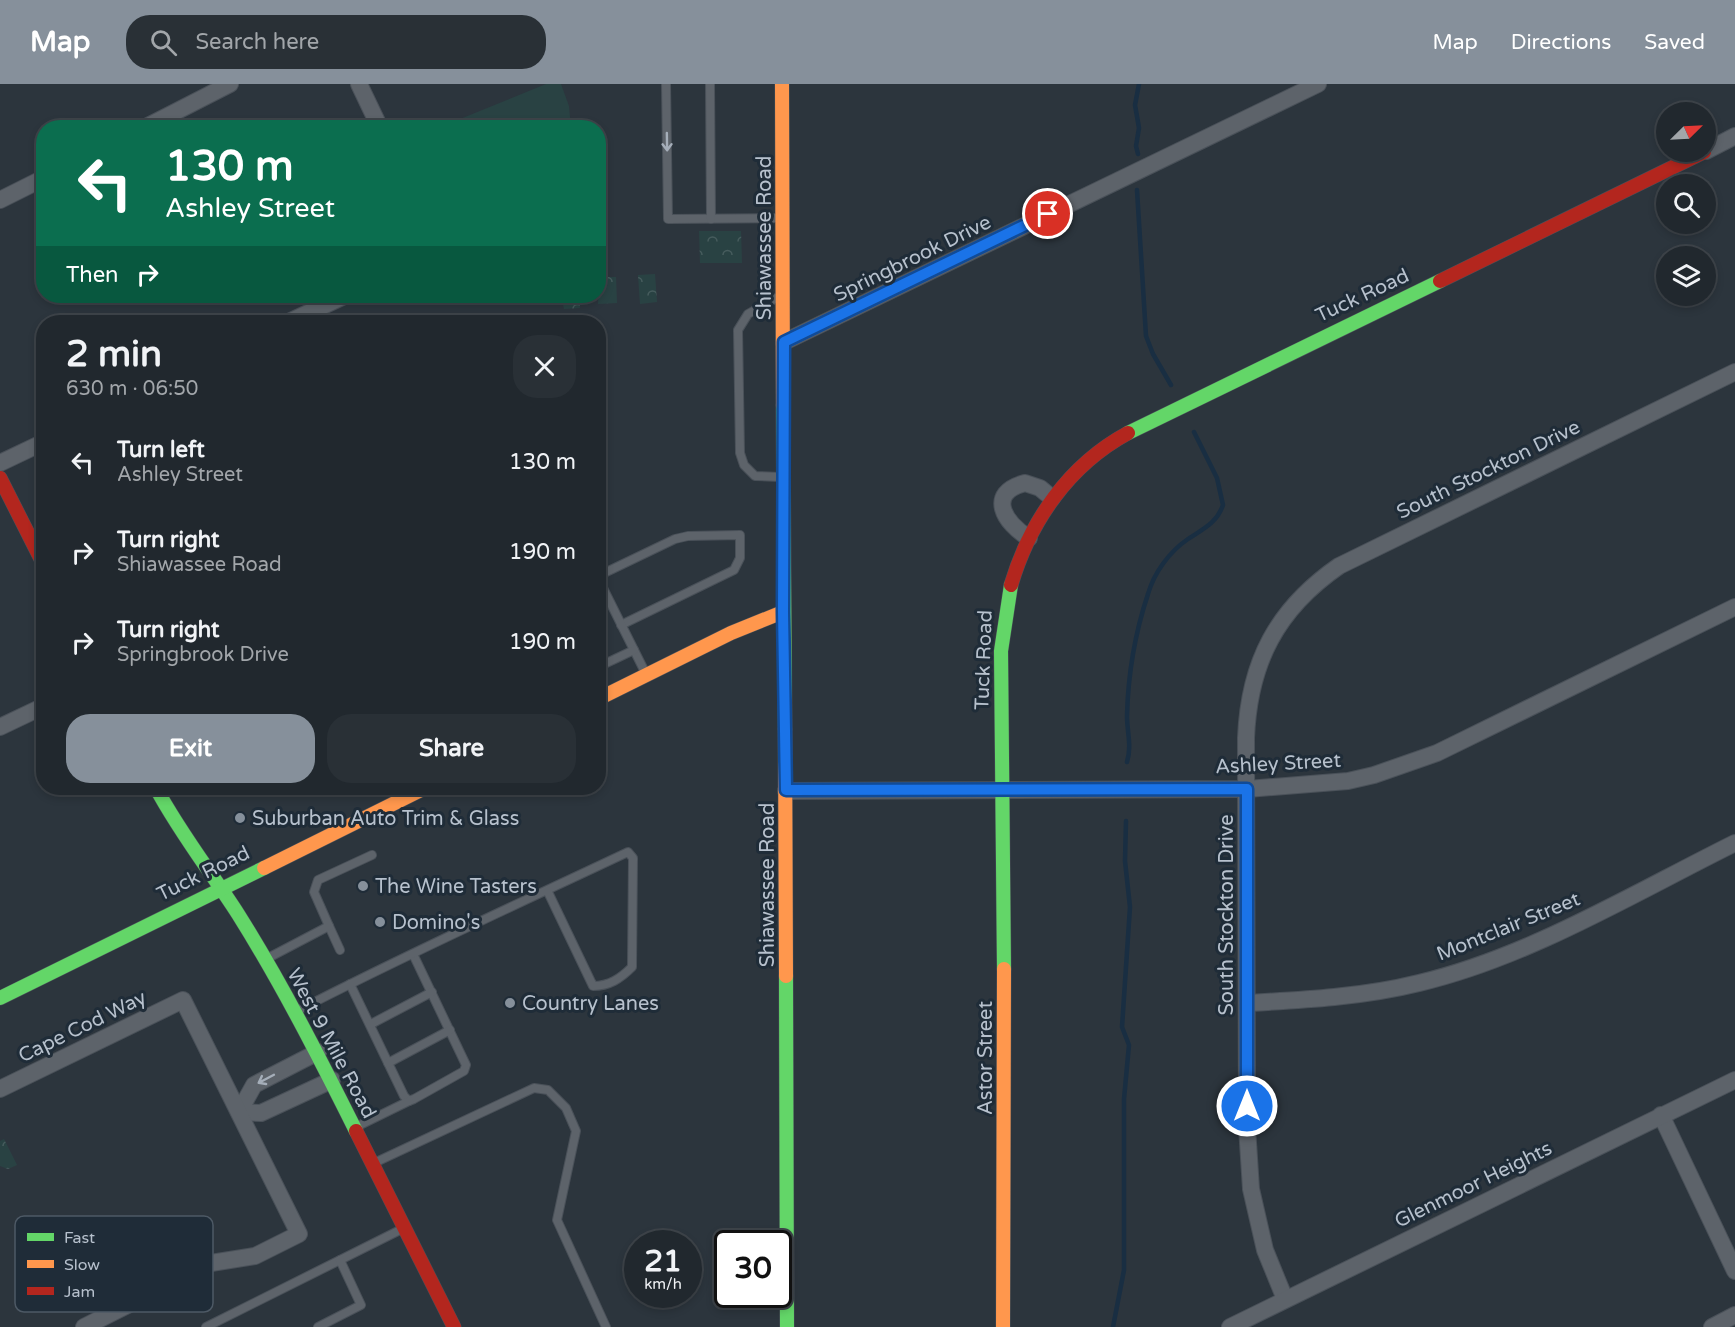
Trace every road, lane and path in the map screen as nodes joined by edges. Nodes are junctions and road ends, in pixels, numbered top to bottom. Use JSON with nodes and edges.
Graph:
{"nodes":[{"id":1,"x":230,"y":84,"type":"edge"},
{"id":2,"x":358,"y":84,"type":"edge"},
{"id":3,"x":666,"y":84,"type":"edge"},
{"id":4,"x":710,"y":84,"type":"edge"},
{"id":5,"x":782,"y":84,"type":"edge"},
{"id":6,"x":1318,"y":84,"type":"edge"},
{"id":7,"x":160,"y":120,"type":"edge"},
{"id":8,"x":376,"y":120,"type":"edge"},
{"id":9,"x":1735,"y":136,"type":"edge"},
{"id":10,"x":1716,"y":146,"type":"edge"},
{"id":11,"x":1682,"y":162,"type":"edge"},
{"id":12,"x":36,"y":182,"type":"edge"},
{"id":13,"x":0,"y":200,"type":"edge"},
{"id":14,"x":783,"y":218,"type":"junction"},
{"id":15,"x":711,"y":219,"type":"junction"},
{"id":16,"x":783,"y":294,"type":"junction"},
{"id":17,"x":329,"y":303,"type":"edge"},
{"id":18,"x":304,"y":315,"type":"edge"},
{"id":19,"x":784,"y":342,"type":"junction"},
{"id":20,"x":1735,"y":372,"type":"edge"},
{"id":21,"x":36,"y":446,"type":"edge"},
{"id":22,"x":0,"y":463,"type":"edge"},
{"id":23,"x":785,"y":477,"type":"junction"},
{"id":24,"x":0,"y":478,"type":"edge"},
{"id":25,"x":1052,"y":498,"type":"junction"},
{"id":26,"x":1029,"y":538,"type":"junction"},
{"id":27,"x":36,"y":549,"type":"edge"},
{"id":28,"x":606,"y":573,"type":"edge"},
{"id":29,"x":606,"y":594,"type":"edge"},
{"id":30,"x":1735,"y":607,"type":"edge"},
{"id":31,"x":783,"y":612,"type":"junction"},
{"id":32,"x":621,"y":625,"type":"junction"},
{"id":33,"x":634,"y":650,"type":"junction"},
{"id":34,"x":606,"y":663,"type":"edge"},
{"id":35,"x":647,"y":675,"type":"junction"},
{"id":36,"x":606,"y":695,"type":"edge"},
{"id":37,"x":36,"y":710,"type":"edge"},
{"id":38,"x":0,"y":727,"type":"edge"},
{"id":39,"x":1001,"y":789,"type":"junction"},
{"id":40,"x":1247,"y":789,"type":"junction"},
{"id":41,"x":786,"y":790,"type":"junction"},
{"id":42,"x":160,"y":795,"type":"edge"},
{"id":43,"x":411,"y":795,"type":"edge"},
{"id":44,"x":1735,"y":843,"type":"edge"},
{"id":45,"x":372,"y":855,"type":"dead end"},
{"id":46,"x":219,"y":888,"type":"junction"},
{"id":47,"x":547,"y":890,"type":"junction"},
{"id":48,"x":329,"y":926,"type":"junction"},
{"id":49,"x":340,"y":950,"type":"dead end"},
{"id":50,"x":413,"y":954,"type":"junction"},
{"id":51,"x":265,"y":960,"type":"junction"},
{"id":52,"x":350,"y":984,"type":"junction"},
{"id":53,"x":432,"y":992,"type":"junction"},
{"id":54,"x":0,"y":998,"type":"edge"},
{"id":55,"x":1247,"y":1003,"type":"junction"},
{"id":56,"x":296,"y":1011,"type":"junction"},
{"id":57,"x":370,"y":1024,"type":"junction"},
{"id":58,"x":450,"y":1030,"type":"junction"},
{"id":59,"x":318,"y":1052,"type":"junction"},
{"id":60,"x":388,"y":1063,"type":"junction"},
{"id":61,"x":332,"y":1080,"type":"junction"},
{"id":62,"x":1735,"y":1080,"type":"edge"},
{"id":63,"x":0,"y":1089,"type":"edge"},
{"id":64,"x":410,"y":1101,"type":"junction"},
{"id":65,"x":239,"y":1112,"type":"junction"},
{"id":66,"x":1661,"y":1115,"type":"junction"},
{"id":67,"x":355,"y":1128,"type":"junction"},
{"id":68,"x":374,"y":1163,"type":"junction"},
{"id":69,"x":405,"y":1227,"type":"junction"},
{"id":70,"x":340,"y":1260,"type":"junction"},
{"id":71,"x":213,"y":1263,"type":"edge"},
{"id":72,"x":1735,"y":1271,"type":"edge"},
{"id":73,"x":1285,"y":1299,"type":"junction"},
{"id":74,"x":114,"y":1312,"type":"edge"},
{"id":75,"x":1735,"y":1315,"type":"edge"},
{"id":76,"x":84,"y":1327,"type":"edge"},
{"id":77,"x":206,"y":1327,"type":"edge"},
{"id":78,"x":318,"y":1327,"type":"edge"},
{"id":79,"x":454,"y":1327,"type":"edge"},
{"id":80,"x":606,"y":1327,"type":"edge"},
{"id":81,"x":787,"y":1327,"type":"edge"},
{"id":82,"x":1003,"y":1327,"type":"edge"},
{"id":83,"x":1230,"y":1327,"type":"edge"},
{"id":84,"x":1712,"y":1327,"type":"edge"}],
"edges":[{"from":1,"to":7,"type":"street"},
{"from":2,"to":8,"type":"street"},
{"from":3,"to":15,"type":"lane","one_way":true},
{"from":4,"to":15,"type":"lane"},
{"from":5,"to":14,"type":"street","name":"Shiawassee Road"},
{"from":6,"to":19,"type":"street","name":"Springbrook Drive"},
{"from":9,"to":10,"type":"street","name":"Tuck Road"},
{"from":11,"to":25,"type":"street","name":"Tuck Road"},
{"from":12,"to":13,"type":"street"},
{"from":14,"to":15,"type":"lane"},
{"from":14,"to":16,"type":"street","name":"Shiawassee Road"},
{"from":16,"to":19,"type":"street","name":"Shiawassee Road"},
{"from":16,"to":23,"type":"lane"},
{"from":17,"to":18,"type":"street"},
{"from":19,"to":23,"type":"street","name":"Shiawassee Road"},
{"from":20,"to":40,"type":"street","name":"South Stockton Drive"},
{"from":21,"to":22,"type":"street"},
{"from":23,"to":31,"type":"street","name":"Shiawassee Road"},
{"from":24,"to":27,"type":"street"},
{"from":25,"to":26,"type":"street","name":"Tuck Road"},
{"from":25,"to":26,"type":"street"},
{"from":26,"to":39,"type":"street","name":"Tuck Road"},
{"from":28,"to":32,"type":"lane"},
{"from":29,"to":32,"type":"lane"},
{"from":30,"to":40,"type":"street","name":"Ashley Street"},
{"from":31,"to":35,"type":"street"},
{"from":31,"to":41,"type":"street","name":"Shiawassee Road"},
{"from":32,"to":33,"type":"lane"},
{"from":33,"to":34,"type":"lane"},
{"from":33,"to":35,"type":"lane"},
{"from":35,"to":36,"type":"street"},
{"from":37,"to":38,"type":"street"},
{"from":39,"to":40,"type":"street","name":"Ashley Street"},
{"from":39,"to":41,"type":"street","name":"Ashley Street"},
{"from":39,"to":82,"type":"street","name":"Astor Street"},
{"from":40,"to":55,"type":"street","name":"South Stockton Drive"},
{"from":41,"to":81,"type":"street","name":"Shiawassee Road"},
{"from":42,"to":46,"type":"street","name":"West 9 Mile Road"},
{"from":43,"to":46,"type":"street","name":"Tuck Road"},
{"from":44,"to":55,"type":"street","name":"Montclair Street"},
{"from":45,"to":48,"type":"lane"},
{"from":46,"to":51,"type":"street","name":"West 9 Mile Road"},
{"from":46,"to":54,"type":"street","name":"Tuck Road"},
{"from":47,"to":47,"type":"lane"},
{"from":47,"to":50,"type":"lane"},
{"from":48,"to":49,"type":"lane"},
{"from":48,"to":51,"type":"lane"},
{"from":50,"to":52,"type":"lane"},
{"from":50,"to":53,"type":"lane"},
{"from":51,"to":56,"type":"street","name":"West 9 Mile Road"},
{"from":52,"to":56,"type":"lane"},
{"from":52,"to":57,"type":"lane"},
{"from":53,"to":57,"type":"lane"},
{"from":53,"to":58,"type":"lane"},
{"from":55,"to":73,"type":"street","name":"South Stockton Drive"},
{"from":56,"to":59,"type":"street","name":"West 9 Mile Road"},
{"from":57,"to":60,"type":"lane"},
{"from":58,"to":60,"type":"lane"},
{"from":58,"to":64,"type":"lane"},
{"from":59,"to":61,"type":"street","name":"West 9 Mile Road"},
{"from":59,"to":65,"type":"street","one_way":true},
{"from":60,"to":64,"type":"lane"},
{"from":61,"to":65,"type":"street"},
{"from":61,"to":67,"type":"street","name":"West 9 Mile Road"},
{"from":62,"to":66,"type":"street","name":"Glenmoor Heights"},
{"from":63,"to":65,"type":"street","name":"Cape Cod Way"},
{"from":64,"to":67,"type":"lane"},
{"from":65,"to":71,"type":"street"},
{"from":66,"to":72,"type":"street"},
{"from":66,"to":73,"type":"street","name":"Glenmoor Heights"},
{"from":67,"to":68,"type":"street","name":"West 9 Mile Road"},
{"from":68,"to":69,"type":"street","name":"West 9 Mile Road"},
{"from":68,"to":80,"type":"lane"},
{"from":69,"to":70,"type":"lane"},
{"from":69,"to":79,"type":"street","name":"West 9 Mile Road"},
{"from":70,"to":77,"type":"lane"},
{"from":70,"to":78,"type":"lane"},
{"from":73,"to":83,"type":"street","name":"Glenmoor Heights"},
{"from":74,"to":76,"type":"street"},
{"from":75,"to":84,"type":"street"}]}
